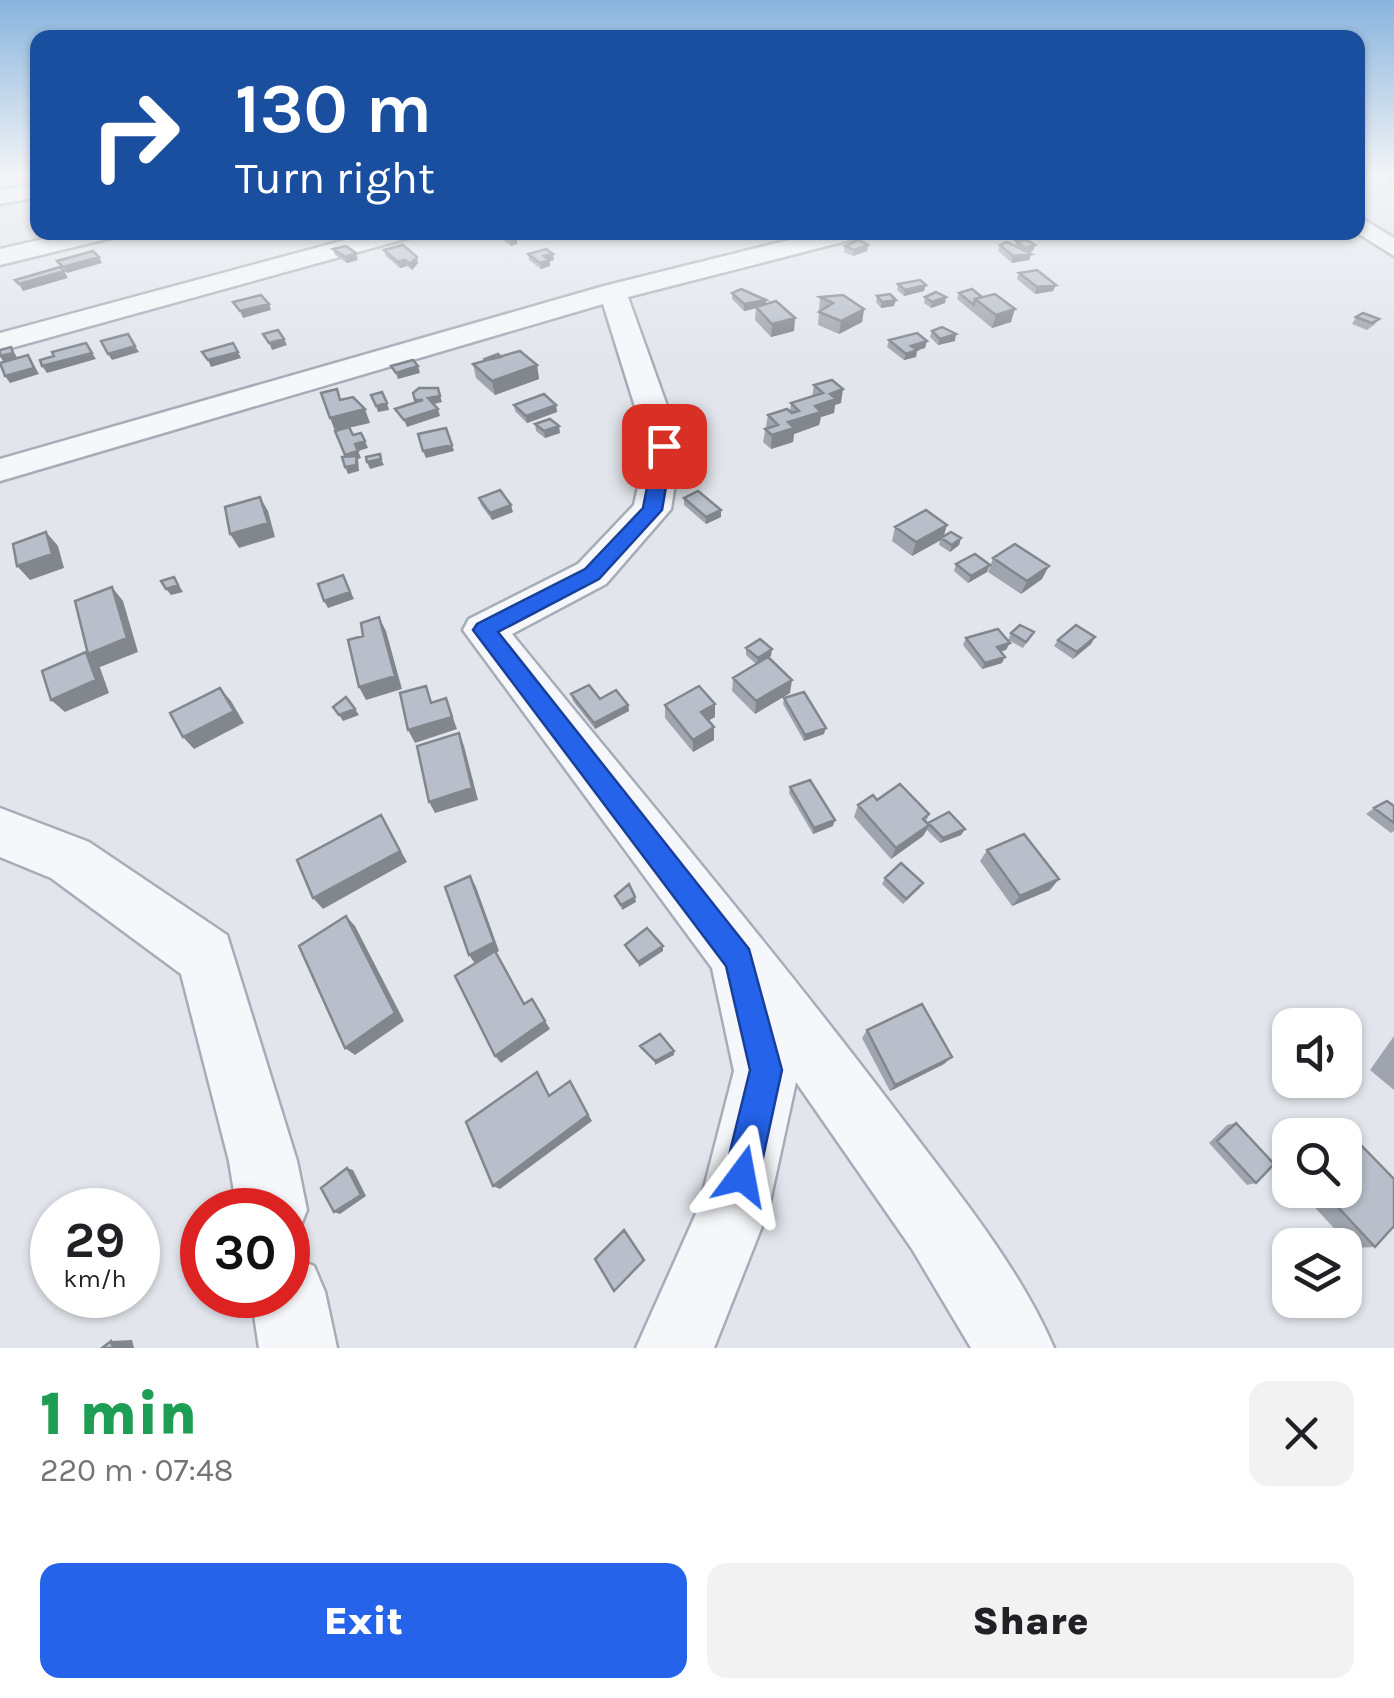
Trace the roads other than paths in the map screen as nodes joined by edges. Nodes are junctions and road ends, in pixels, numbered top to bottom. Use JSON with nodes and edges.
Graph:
{"nodes":[{"id":1,"x":71,"y":240,"type":"edge"},
{"id":2,"x":375,"y":240,"type":"edge"},
{"id":3,"x":822,"y":240,"type":"edge"},
{"id":4,"x":0,"y":256,"type":"edge"},
{"id":5,"x":613,"y":292,"type":"junction"},
{"id":6,"x":0,"y":342,"type":"edge"},
{"id":7,"x":0,"y":470,"type":"edge"},
{"id":8,"x":640,"y":831,"type":"junction"},
{"id":9,"x":0,"y":832,"type":"edge"},
{"id":10,"x":268,"y":1188,"type":"edge"},
{"id":11,"x":293,"y":1318,"type":"edge"},
{"id":12,"x":298,"y":1348,"type":"edge"},
{"id":13,"x":675,"y":1348,"type":"edge"},
{"id":14,"x":1015,"y":1348,"type":"edge"}],
"edges":[{"from":1,"to":4,"type":"street"},
{"from":2,"to":6,"type":"street"},
{"from":3,"to":5,"type":"street"},
{"from":5,"to":7,"type":"street"},
{"from":5,"to":8,"type":"street"},
{"from":8,"to":13,"type":"street"},
{"from":8,"to":14,"type":"street"},
{"from":9,"to":10,"type":"street"},
{"from":11,"to":12,"type":"street"}]}
